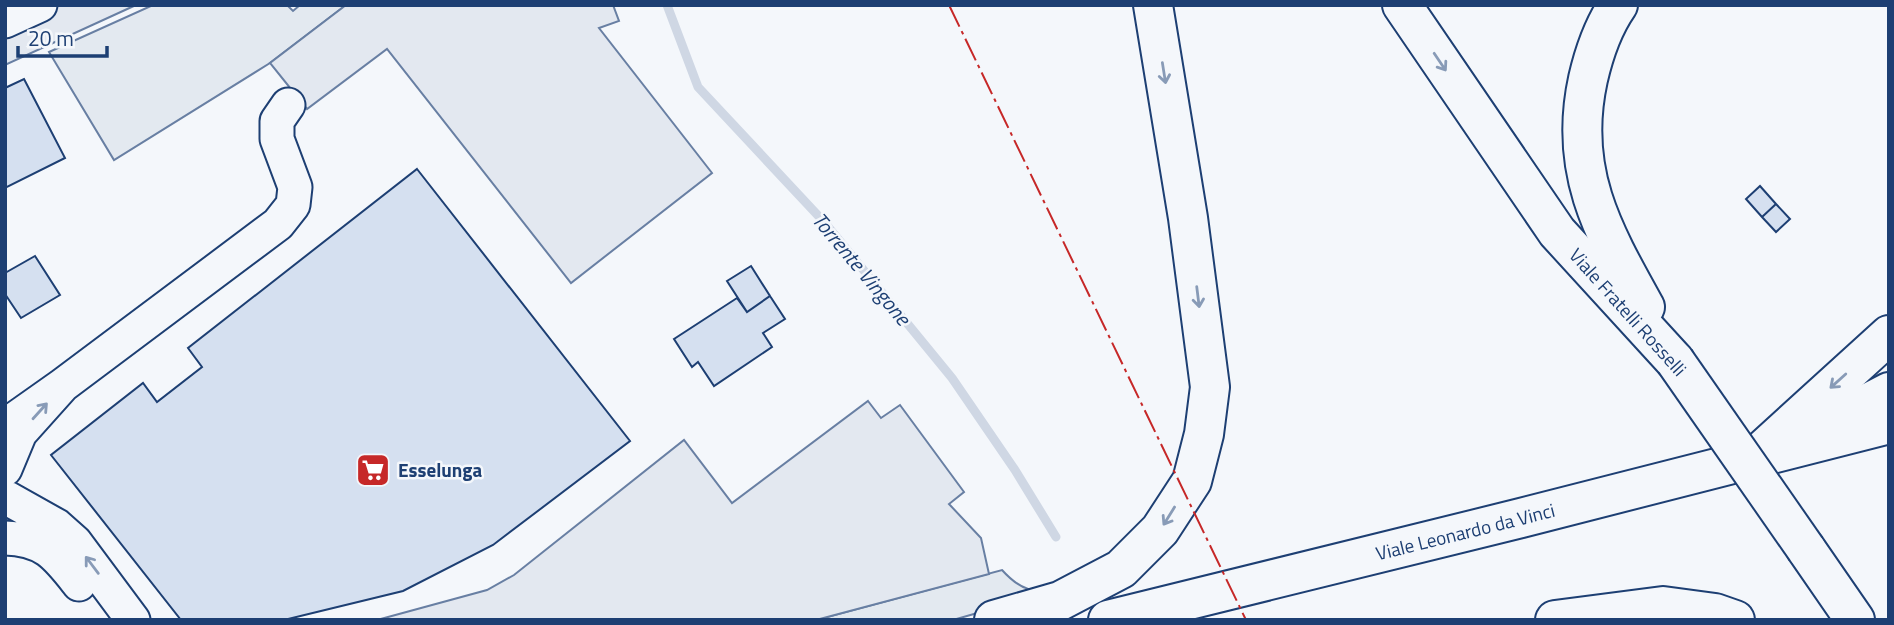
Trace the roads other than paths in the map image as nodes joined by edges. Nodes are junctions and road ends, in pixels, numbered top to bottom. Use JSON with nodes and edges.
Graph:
{"nodes":[{"id":1,"x":40,"y":5,"type":"edge"},
{"id":2,"x":1153,"y":5,"type":"edge"},
{"id":3,"x":1402,"y":5,"type":"edge"},
{"id":4,"x":1618,"y":5,"type":"edge"},
{"id":5,"x":5,"y":21,"type":"edge"},
{"id":6,"x":288,"y":105,"type":"dead end"},
{"id":7,"x":1889,"y":335,"type":"edge"},
{"id":8,"x":1675,"y":361,"type":"junction"},
{"id":9,"x":63,"y":385,"type":"junction"},
{"id":10,"x":1889,"y":392,"type":"edge"},
{"id":11,"x":1889,"y":424,"type":"edge"},
{"id":12,"x":5,"y":426,"type":"edge"},
{"id":13,"x":1822,"y":442,"type":"junction"},
{"id":14,"x":1754,"y":458,"type":"junction"},
{"id":15,"x":6,"y":494,"type":"edge"},
{"id":16,"x":5,"y":538,"type":"edge"},
{"id":17,"x":107,"y":620,"type":"edge"},
{"id":18,"x":133,"y":620,"type":"edge"},
{"id":19,"x":994,"y":620,"type":"edge"},
{"id":20,"x":1108,"y":620,"type":"edge"},
{"id":21,"x":1555,"y":620,"type":"edge"},
{"id":22,"x":1735,"y":620,"type":"edge"},
{"id":23,"x":1855,"y":620,"type":"edge"}],
"edges":[{"from":1,"to":5,"type":"street"},
{"from":2,"to":19,"type":"main road","one_way":true},
{"from":3,"to":8,"type":"main road","name":"Viale Fratelli Rosselli","one_way":true},
{"from":4,"to":8,"type":"main road"},
{"from":6,"to":9,"type":"street"},
{"from":7,"to":14,"type":"main road","one_way":true},
{"from":8,"to":23,"type":"main road","name":"Viale Fratelli Rosselli","bridge":true},
{"from":9,"to":12,"type":"street"},
{"from":15,"to":9,"type":"street","one_way":true},
{"from":10,"to":13,"type":"main road","name":"Viale Leonardo da Vinci"},
{"from":11,"to":13,"type":"main road","name":"Viale Leonardo da Vinci"},
{"from":13,"to":14,"type":"main road","name":"Viale Leonardo da Vinci"},
{"from":14,"to":20,"type":"main road","name":"Viale Leonardo da Vinci"},
{"from":18,"to":15,"type":"street","one_way":true},
{"from":16,"to":17,"type":"street"},
{"from":21,"to":22,"type":"main road"}]}
